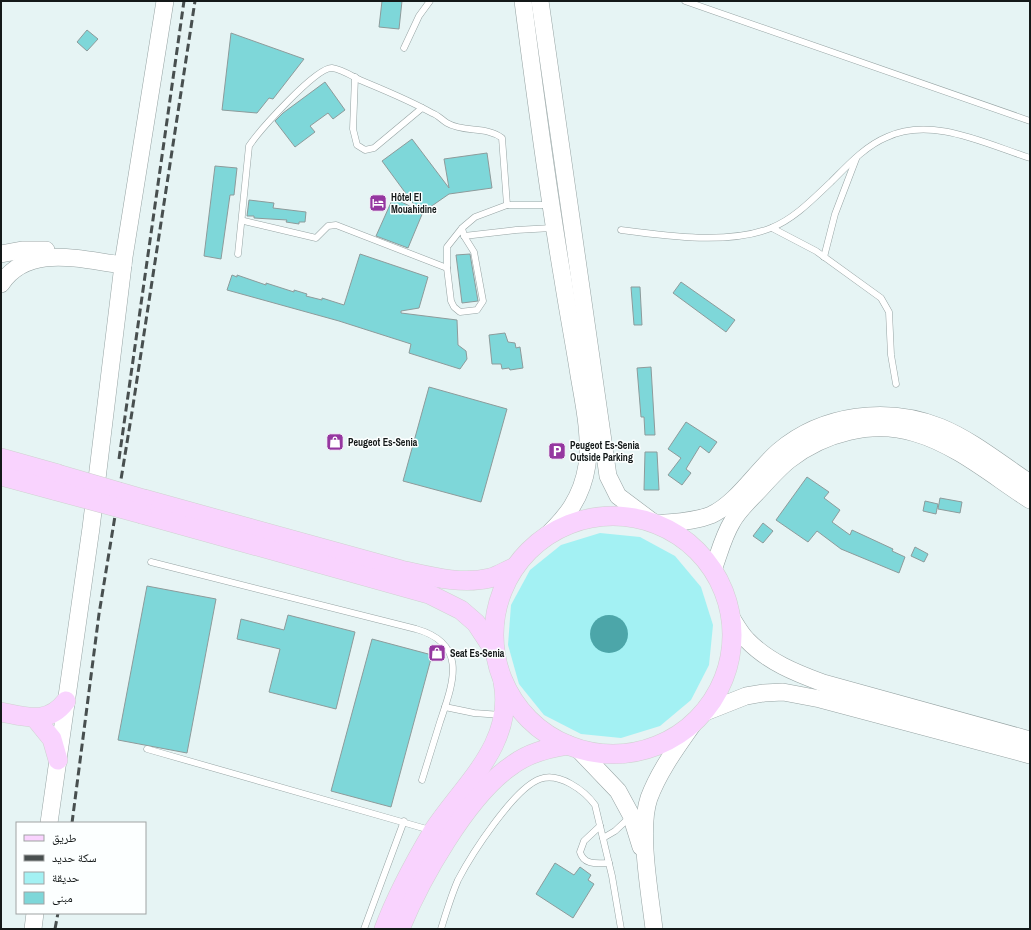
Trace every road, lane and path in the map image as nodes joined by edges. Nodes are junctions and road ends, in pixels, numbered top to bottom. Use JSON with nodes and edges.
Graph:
{"nodes":[{"id":1,"x":165,"y":1,"type":"edge"},
{"id":2,"x":430,"y":1,"type":"edge"},
{"id":3,"x":523,"y":1,"type":"edge"},
{"id":4,"x":540,"y":1,"type":"edge"},
{"id":5,"x":685,"y":1,"type":"edge"},
{"id":6,"x":404,"y":48,"type":"dead end"},
{"id":7,"x":355,"y":78,"type":"junction"},
{"id":8,"x":422,"y":108,"type":"junction"},
{"id":9,"x":1030,"y":120,"type":"edge"},
{"id":10,"x":856,"y":158,"type":"junction"},
{"id":11,"x":1030,"y":158,"type":"edge"},
{"id":12,"x":507,"y":205,"type":"junction"},
{"id":13,"x":550,"y":205,"type":"junction"},
{"id":14,"x":568,"y":205,"type":"junction"},
{"id":15,"x":244,"y":221,"type":"dead end"},
{"id":16,"x":462,"y":228,"type":"junction"},
{"id":17,"x":554,"y":228,"type":"junction"},
{"id":18,"x":772,"y":228,"type":"junction"},
{"id":19,"x":621,"y":230,"type":"dead end"},
{"id":20,"x":464,"y":236,"type":"junction"},
{"id":21,"x":1,"y":254,"type":"edge"},
{"id":22,"x":238,"y":254,"type":"dead end"},
{"id":23,"x":824,"y":257,"type":"junction"},
{"id":24,"x":124,"y":261,"type":"junction"},
{"id":25,"x":447,"y":268,"type":"junction"},
{"id":26,"x":1,"y":284,"type":"edge"},
{"id":27,"x":896,"y":384,"type":"dead end"},
{"id":28,"x":1,"y":445,"type":"edge"},
{"id":29,"x":1,"y":458,"type":"edge"},
{"id":30,"x":40,"y":468,"type":"junction"},
{"id":31,"x":1,"y":476,"type":"edge"},
{"id":32,"x":1030,"y":483,"type":"edge"},
{"id":33,"x":53,"y":484,"type":"junction"},
{"id":34,"x":1,"y":487,"type":"edge"},
{"id":35,"x":1030,"y":500,"type":"edge"},
{"id":36,"x":143,"y":507,"type":"junction"},
{"id":37,"x":655,"y":524,"type":"junction"},
{"id":38,"x":543,"y":539,"type":"junction"},
{"id":39,"x":151,"y":562,"type":"dead end"},
{"id":40,"x":515,"y":567,"type":"junction"},
{"id":41,"x":713,"y":570,"type":"junction"},
{"id":42,"x":731,"y":617,"type":"junction"},
{"id":43,"x":496,"y":652,"type":"junction"},
{"id":44,"x":502,"y":677,"type":"junction"},
{"id":45,"x":66,"y":701,"type":"junction"},
{"id":46,"x":445,"y":707,"type":"junction"},
{"id":47,"x":1,"y":712,"type":"edge"},
{"id":48,"x":503,"y":715,"type":"junction"},
{"id":49,"x":35,"y":718,"type":"junction"},
{"id":50,"x":698,"y":719,"type":"junction"},
{"id":51,"x":1030,"y":740,"type":"edge"},
{"id":52,"x":572,"y":746,"type":"junction"},
{"id":53,"x":147,"y":749,"type":"dead end"},
{"id":54,"x":1030,"y":755,"type":"edge"},
{"id":55,"x":58,"y":760,"type":"junction"},
{"id":56,"x":422,"y":780,"type":"dead end"},
{"id":57,"x":630,"y":815,"type":"junction"},
{"id":58,"x":404,"y":821,"type":"junction"},
{"id":59,"x":49,"y":822,"type":"edge"},
{"id":60,"x":600,"y":826,"type":"junction"},
{"id":61,"x":434,"y":831,"type":"junction"},
{"id":62,"x":603,"y":838,"type":"junction"},
{"id":63,"x":609,"y":863,"type":"junction"},
{"id":64,"x":646,"y":864,"type":"junction"},
{"id":65,"x":35,"y":914,"type":"edge"},
{"id":66,"x":33,"y":929,"type":"edge"},
{"id":67,"x":364,"y":929,"type":"edge"},
{"id":68,"x":384,"y":929,"type":"edge"},
{"id":69,"x":400,"y":929,"type":"edge"},
{"id":70,"x":441,"y":929,"type":"edge"},
{"id":71,"x":621,"y":929,"type":"edge"},
{"id":72,"x":654,"y":929,"type":"edge"}],
"edges":[{"from":1,"to":24,"type":"main road"},
{"from":2,"to":6,"type":"lane"},
{"from":3,"to":13,"type":"main road"},
{"from":4,"to":14,"type":"main road"},
{"from":5,"to":9,"type":"lane"},
{"from":7,"to":8,"type":"lane"},
{"from":7,"to":8,"type":"lane"},
{"from":7,"to":22,"type":"lane"},
{"from":8,"to":12,"type":"lane"},
{"from":10,"to":11,"type":"lane"},
{"from":10,"to":18,"type":"lane"},
{"from":10,"to":23,"type":"lane"},
{"from":12,"to":13,"type":"lane"},
{"from":12,"to":16,"type":"lane"},
{"from":13,"to":14,"type":"main road"},
{"from":13,"to":17,"type":"main road"},
{"from":14,"to":37,"type":"main road"},
{"from":15,"to":25,"type":"lane"},
{"from":16,"to":20,"type":"lane"},
{"from":16,"to":25,"type":"lane"},
{"from":17,"to":20,"type":"lane"},
{"from":17,"to":38,"type":"main road"},
{"from":18,"to":19,"type":"lane"},
{"from":18,"to":23,"type":"lane"},
{"from":20,"to":25,"type":"lane"},
{"from":21,"to":24,"type":"main road"},
{"from":23,"to":27,"type":"lane"},
{"from":24,"to":26,"type":"main road"},
{"from":24,"to":45,"type":"main road"},
{"from":28,"to":30,"type":"main road"},
{"from":29,"to":30,"type":"main road"},
{"from":30,"to":33,"type":"main road"},
{"from":31,"to":33,"type":"main road"},
{"from":32,"to":37,"type":"main road"},
{"from":33,"to":34,"type":"main road"},
{"from":33,"to":36,"type":"main road","bridge":true},
{"from":35,"to":41,"type":"main road"},
{"from":36,"to":40,"type":"main road"},
{"from":36,"to":43,"type":"main road"},
{"from":37,"to":38,"type":"main road"},
{"from":37,"to":41,"type":"main road"},
{"from":38,"to":40,"type":"main road"},
{"from":39,"to":46,"type":"lane"},
{"from":40,"to":43,"type":"main road"},
{"from":41,"to":42,"type":"main road"},
{"from":42,"to":50,"type":"main road"},
{"from":42,"to":51,"type":"main road"},
{"from":43,"to":44,"type":"main road"},
{"from":44,"to":48,"type":"main road"},
{"from":44,"to":52,"type":"main road"},
{"from":45,"to":49,"type":"main road"},
{"from":45,"to":55,"type":"main road"},
{"from":46,"to":48,"type":"lane"},
{"from":46,"to":56,"type":"lane"},
{"from":47,"to":49,"type":"main road"},
{"from":48,"to":61,"type":"main road"},
{"from":49,"to":55,"type":"main road"},
{"from":50,"to":52,"type":"main road"},
{"from":50,"to":54,"type":"main road"},
{"from":50,"to":64,"type":"main road"},
{"from":52,"to":57,"type":"main road"},
{"from":52,"to":69,"type":"main road"},
{"from":53,"to":58,"type":"lane"},
{"from":55,"to":59,"type":"main road"},
{"from":57,"to":62,"type":"lane"},
{"from":57,"to":64,"type":"main road"},
{"from":58,"to":61,"type":"lane"},
{"from":58,"to":67,"type":"lane"},
{"from":60,"to":62,"type":"lane"},
{"from":60,"to":63,"type":"lane"},
{"from":60,"to":70,"type":"lane"},
{"from":61,"to":68,"type":"main road"},
{"from":62,"to":63,"type":"lane"},
{"from":63,"to":71,"type":"lane"},
{"from":64,"to":72,"type":"main road"},
{"from":65,"to":66,"type":"main road"}]}
